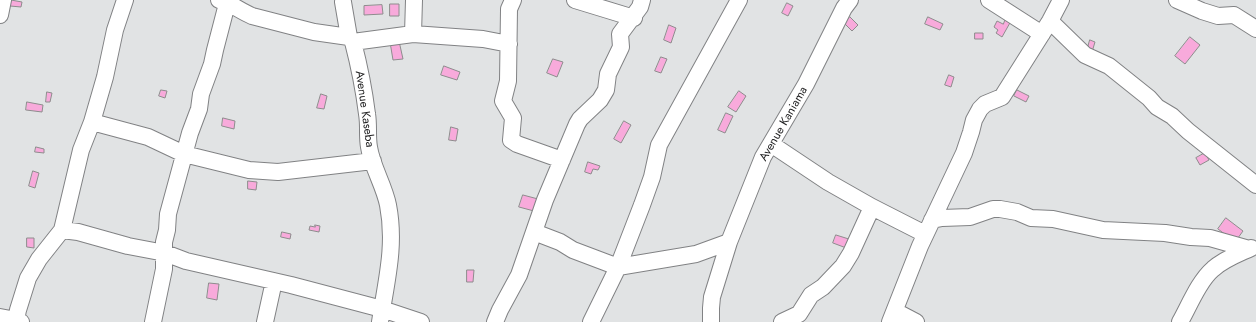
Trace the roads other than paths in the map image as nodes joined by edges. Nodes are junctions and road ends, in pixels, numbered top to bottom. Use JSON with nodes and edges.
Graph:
{"nodes":[{"id":1,"x":3,"y":0,"type":"edge"},
{"id":2,"x":125,"y":0,"type":"edge"},
{"id":3,"x":414,"y":0,"type":"edge"},
{"id":4,"x":513,"y":0,"type":"edge"},
{"id":5,"x":575,"y":0,"type":"edge"},
{"id":6,"x":642,"y":0,"type":"edge"},
{"id":7,"x":739,"y":0,"type":"edge"},
{"id":8,"x":850,"y":0,"type":"edge"},
{"id":9,"x":989,"y":0,"type":"edge"},
{"id":10,"x":1061,"y":0,"type":"edge"},
{"id":11,"x":1177,"y":0,"type":"edge"},
{"id":12,"x":225,"y":1,"type":"edge"},
{"id":13,"x":343,"y":2,"type":"dead end"},
{"id":14,"x":0,"y":15,"type":"edge"},
{"id":15,"x":634,"y":18,"type":"junction"},
{"id":16,"x":1046,"y":27,"type":"junction"},
{"id":17,"x":1256,"y":29,"type":"edge"},
{"id":18,"x":413,"y":34,"type":"junction"},
{"id":19,"x":351,"y":40,"type":"junction"},
{"id":20,"x":509,"y":44,"type":"junction"},
{"id":21,"x":92,"y":122,"type":"junction"},
{"id":22,"x":771,"y":144,"type":"junction"},
{"id":23,"x":184,"y":154,"type":"junction"},
{"id":24,"x":562,"y":160,"type":"junction"},
{"id":25,"x":373,"y":161,"type":"junction"},
{"id":26,"x":1256,"y":185,"type":"edge"},
{"id":27,"x":872,"y":207,"type":"junction"},
{"id":28,"x":932,"y":220,"type":"junction"},
{"id":29,"x":62,"y":230,"type":"junction"},
{"id":30,"x":534,"y":232,"type":"junction"},
{"id":31,"x":925,"y":234,"type":"junction"},
{"id":32,"x":729,"y":242,"type":"junction"},
{"id":33,"x":1253,"y":248,"type":"edge"},
{"id":34,"x":164,"y":252,"type":"junction"},
{"id":35,"x":618,"y":267,"type":"junction"},
{"id":36,"x":274,"y":281,"type":"junction"},
{"id":37,"x":381,"y":315,"type":"edge"},
{"id":38,"x":892,"y":316,"type":"edge"},
{"id":39,"x":0,"y":317,"type":"edge"},
{"id":40,"x":19,"y":321,"type":"edge"},
{"id":41,"x":153,"y":322,"type":"edge"},
{"id":42,"x":265,"y":322,"type":"edge"},
{"id":43,"x":421,"y":322,"type":"edge"},
{"id":44,"x":495,"y":322,"type":"edge"},
{"id":45,"x":591,"y":322,"type":"edge"},
{"id":46,"x":710,"y":322,"type":"edge"},
{"id":47,"x":782,"y":322,"type":"edge"},
{"id":48,"x":916,"y":322,"type":"edge"},
{"id":49,"x":1180,"y":322,"type":"edge"}],
"edges":[{"from":1,"to":14,"type":"street"},
{"from":2,"to":21,"type":"street"},
{"from":3,"to":18,"type":"street"},
{"from":4,"to":20,"type":"street"},
{"from":5,"to":15,"type":"street"},
{"from":6,"to":15,"type":"street"},
{"from":7,"to":35,"type":"street"},
{"from":8,"to":22,"type":"street","name":"Avenue Kaniama"},
{"from":9,"to":16,"type":"street"},
{"from":10,"to":16,"type":"street"},
{"from":11,"to":17,"type":"street"},
{"from":12,"to":19,"type":"street"},
{"from":12,"to":23,"type":"street"},
{"from":13,"to":19,"type":"street","name":"Avenue Kaseba"},
{"from":15,"to":24,"type":"street"},
{"from":16,"to":26,"type":"street"},
{"from":16,"to":28,"type":"street"},
{"from":18,"to":19,"type":"street"},
{"from":18,"to":20,"type":"street"},
{"from":19,"to":25,"type":"street","name":"Avenue Kaseba"},
{"from":20,"to":24,"type":"street"},
{"from":21,"to":23,"type":"street"},
{"from":21,"to":29,"type":"street"},
{"from":22,"to":27,"type":"street"},
{"from":22,"to":32,"type":"street","name":"Avenue Kaniama"},
{"from":23,"to":25,"type":"street"},
{"from":23,"to":34,"type":"street"},
{"from":24,"to":30,"type":"street"},
{"from":25,"to":37,"type":"street","name":"Avenue Kaseba"},
{"from":27,"to":31,"type":"street"},
{"from":27,"to":47,"type":"street"},
{"from":28,"to":31,"type":"street"},
{"from":28,"to":33,"type":"street"},
{"from":29,"to":34,"type":"street"},
{"from":29,"to":40,"type":"street"},
{"from":30,"to":35,"type":"street"},
{"from":30,"to":44,"type":"street"},
{"from":31,"to":38,"type":"street"},
{"from":32,"to":35,"type":"street"},
{"from":32,"to":46,"type":"street","name":"Avenue Kaniama"},
{"from":33,"to":49,"type":"street"},
{"from":34,"to":36,"type":"street"},
{"from":34,"to":41,"type":"street"},
{"from":35,"to":45,"type":"street"},
{"from":36,"to":37,"type":"street"},
{"from":36,"to":42,"type":"street"},
{"from":37,"to":43,"type":"street"},
{"from":38,"to":48,"type":"street"},
{"from":39,"to":40,"type":"street"}]}
